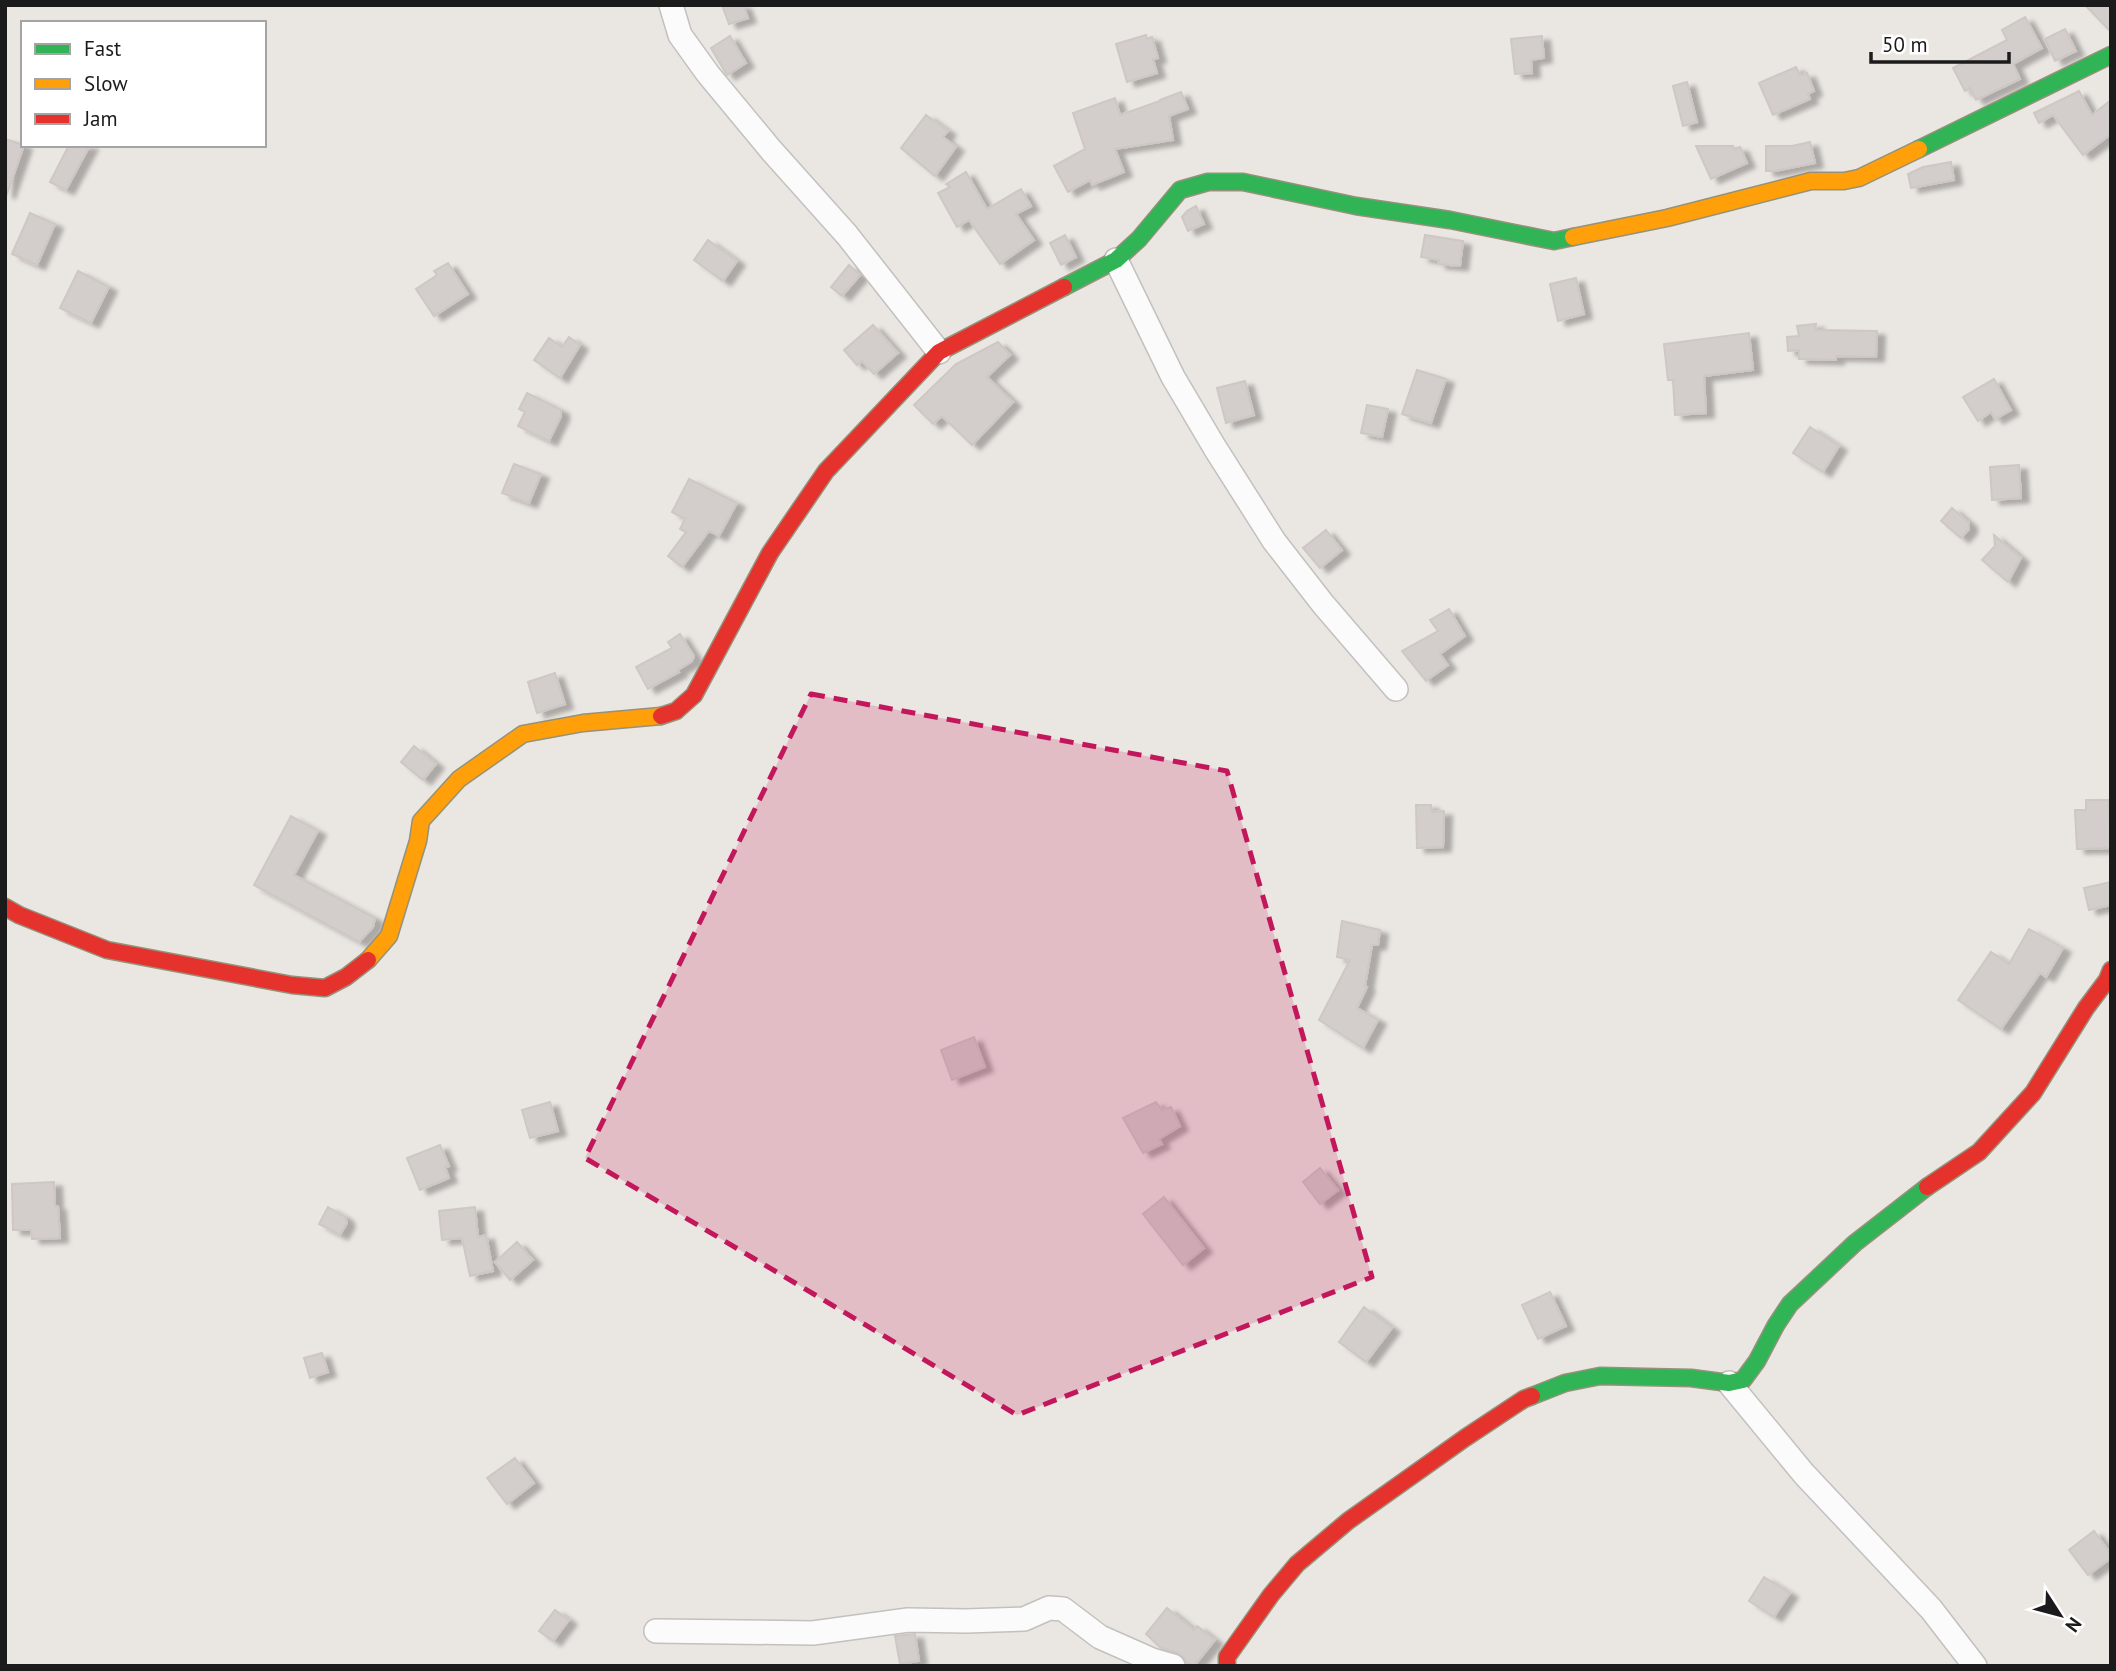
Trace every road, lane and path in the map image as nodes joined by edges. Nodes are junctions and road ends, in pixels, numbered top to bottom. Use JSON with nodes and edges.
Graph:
{"nodes":[{"id":1,"x":671,"y":5,"type":"edge"},
{"id":2,"x":2111,"y":55,"type":"edge"},
{"id":3,"x":1116,"y":260,"type":"junction"},
{"id":4,"x":939,"y":352,"type":"junction"},
{"id":5,"x":1396,"y":689,"type":"dead end"},
{"id":6,"x":5,"y":907,"type":"edge"},
{"id":7,"x":2111,"y":970,"type":"edge"},
{"id":8,"x":1729,"y":1383,"type":"junction"},
{"id":9,"x":656,"y":1631,"type":"dead end"},
{"id":10,"x":1173,"y":1666,"type":"edge"},
{"id":11,"x":1227,"y":1666,"type":"edge"},
{"id":12,"x":1975,"y":1666,"type":"edge"}],
"edges":[{"from":1,"to":4,"type":"street"},
{"from":2,"to":3,"type":"street"},
{"from":3,"to":4,"type":"street"},
{"from":3,"to":5,"type":"street"},
{"from":4,"to":6,"type":"street"},
{"from":7,"to":8,"type":"street"},
{"from":8,"to":11,"type":"street"},
{"from":8,"to":12,"type":"street"},
{"from":9,"to":10,"type":"street"}]}
